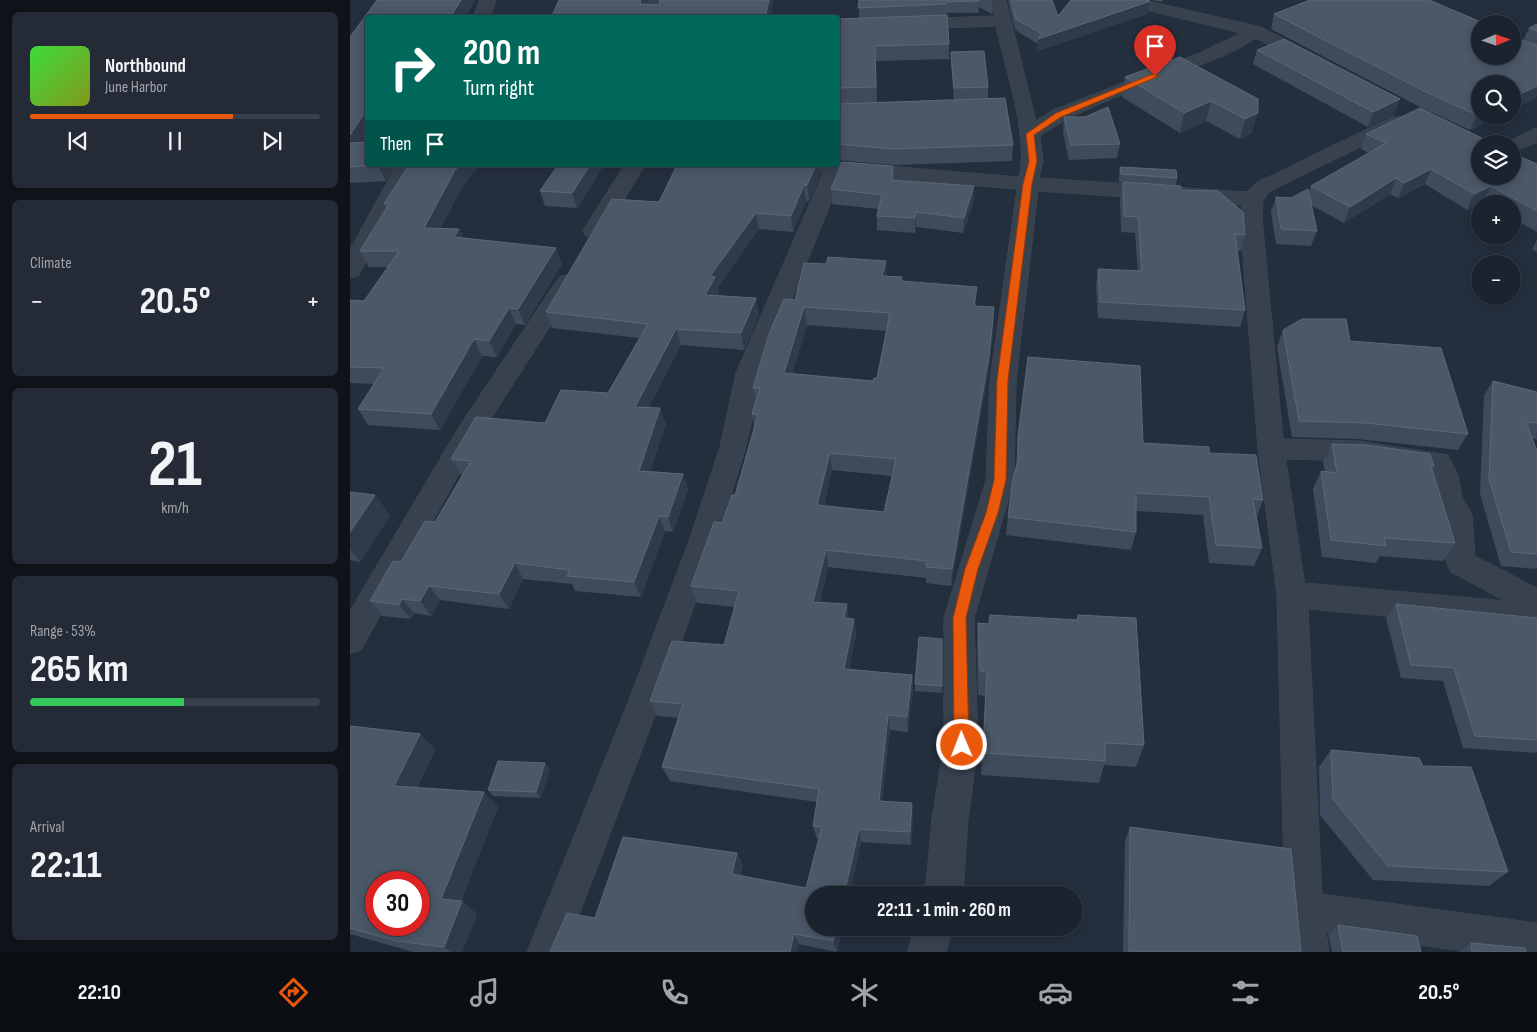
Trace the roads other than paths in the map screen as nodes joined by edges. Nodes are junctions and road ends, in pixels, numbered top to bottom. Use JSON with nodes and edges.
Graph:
{"nodes":[{"id":1,"x":488,"y":0,"type":"edge"},
{"id":2,"x":657,"y":0,"type":"edge"},
{"id":3,"x":1123,"y":0,"type":"edge"},
{"id":4,"x":1000,"y":11,"type":"edge"},
{"id":5,"x":481,"y":15,"type":"edge"},
{"id":6,"x":654,"y":15,"type":"edge"},
{"id":7,"x":840,"y":26,"type":"edge"},
{"id":8,"x":1255,"y":31,"type":"junction"},
{"id":9,"x":1328,"y":70,"type":"edge"},
{"id":10,"x":1396,"y":105,"type":"edge"},
{"id":11,"x":1030,"y":134,"type":"junction"},
{"id":12,"x":1537,"y":134,"type":"edge"},
{"id":13,"x":1521,"y":150,"type":"edge"},
{"id":14,"x":406,"y":167,"type":"edge"},
{"id":15,"x":634,"y":167,"type":"edge"},
{"id":16,"x":823,"y":167,"type":"edge"},
{"id":17,"x":835,"y":168,"type":"junction"},
{"id":18,"x":1028,"y":184,"type":"junction"},
{"id":19,"x":1253,"y":199,"type":"junction"},
{"id":20,"x":357,"y":246,"type":"edge"},
{"id":21,"x":350,"y":271,"type":"edge"},
{"id":22,"x":1271,"y":449,"type":"junction"},
{"id":23,"x":1292,"y":595,"type":"junction"},
{"id":24,"x":1537,"y":602,"type":"edge"},
{"id":25,"x":1537,"y":617,"type":"edge"},
{"id":26,"x":350,"y":640,"type":"edge"},
{"id":27,"x":945,"y":886,"type":"edge"},
{"id":28,"x":1304,"y":910,"type":"junction"},
{"id":29,"x":932,"y":936,"type":"edge"},
{"id":30,"x":1537,"y":942,"type":"edge"},
{"id":31,"x":546,"y":952,"type":"edge"},
{"id":32,"x":927,"y":952,"type":"edge"},
{"id":33,"x":1310,"y":952,"type":"edge"}],
"edges":[{"from":1,"to":5,"type":"street"},
{"from":2,"to":6,"type":"street"},
{"from":3,"to":8,"type":"street"},
{"from":4,"to":7,"type":"street"},
{"from":4,"to":11,"type":"street"},
{"from":8,"to":9,"type":"street"},
{"from":8,"to":11,"type":"street"},
{"from":10,"to":19,"type":"street"},
{"from":11,"to":18,"type":"street"},
{"from":12,"to":13,"type":"street"},
{"from":14,"to":20,"type":"street"},
{"from":15,"to":26,"type":"street"},
{"from":16,"to":17,"type":"street"},
{"from":17,"to":18,"type":"street"},
{"from":17,"to":31,"type":"street"},
{"from":18,"to":19,"type":"street"},
{"from":18,"to":27,"type":"street"},
{"from":19,"to":22,"type":"street"},
{"from":20,"to":21,"type":"street"},
{"from":22,"to":23,"type":"street"},
{"from":22,"to":24,"type":"street"},
{"from":23,"to":25,"type":"street"},
{"from":23,"to":28,"type":"street"},
{"from":28,"to":30,"type":"street"},
{"from":28,"to":33,"type":"street"},
{"from":29,"to":32,"type":"street"}]}
